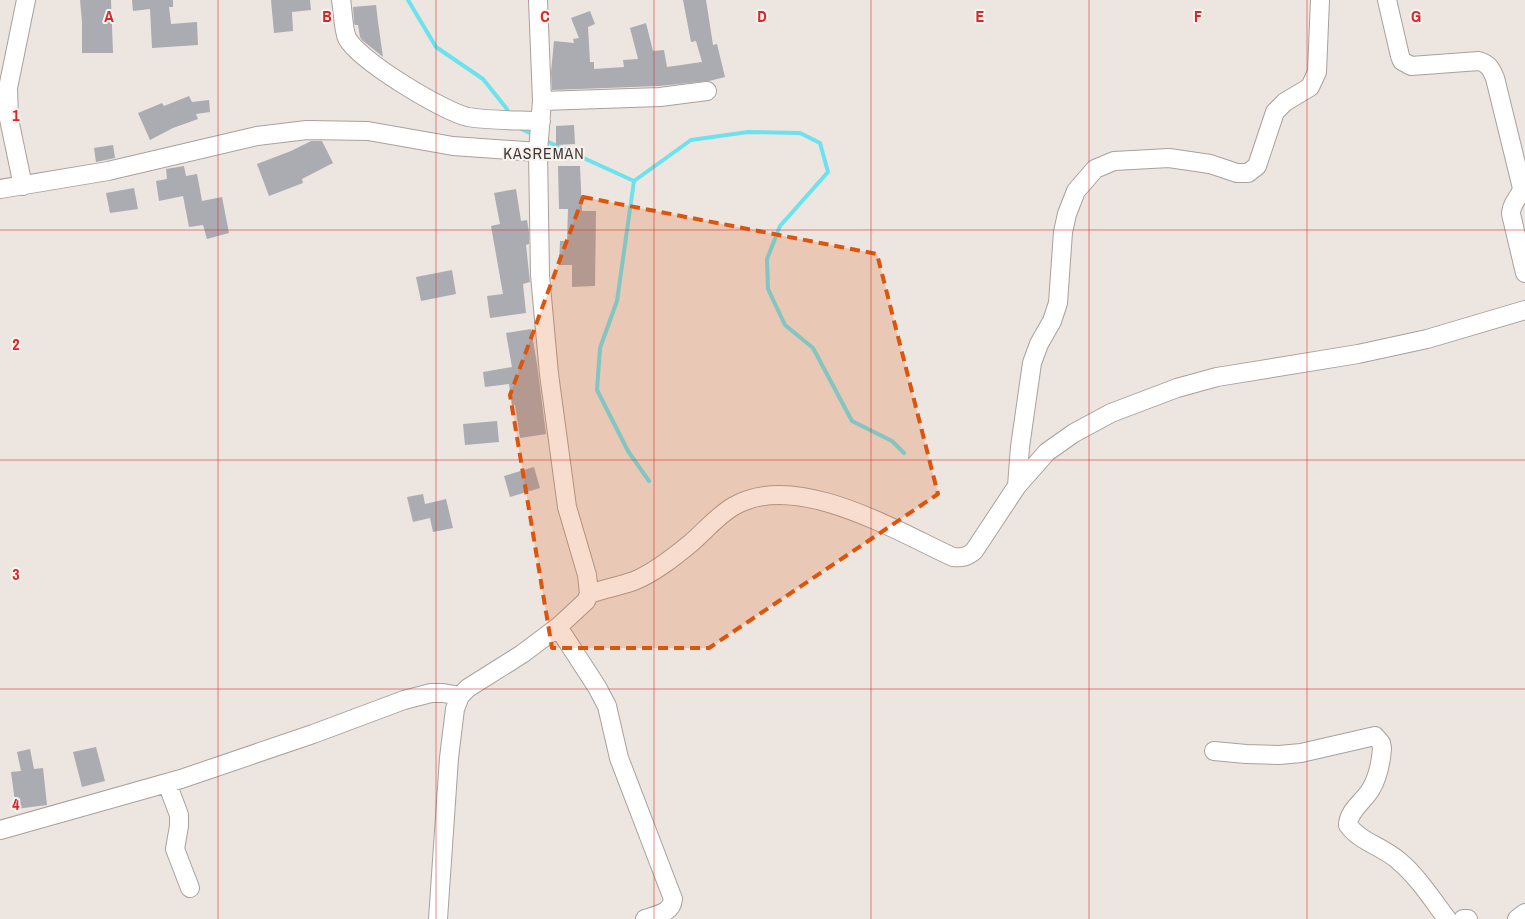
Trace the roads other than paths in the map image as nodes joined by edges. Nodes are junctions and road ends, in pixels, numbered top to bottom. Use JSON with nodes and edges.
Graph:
{"nodes":[{"id":1,"x":26,"y":0,"type":"edge"},
{"id":2,"x":341,"y":0,"type":"edge"},
{"id":3,"x":538,"y":0,"type":"edge"},
{"id":4,"x":1320,"y":0,"type":"edge"},
{"id":5,"x":1387,"y":0,"type":"edge"},
{"id":6,"x":707,"y":91,"type":"dead end"},
{"id":7,"x":542,"y":101,"type":"junction"},
{"id":8,"x":540,"y":136,"type":"junction"},
{"id":9,"x":23,"y":186,"type":"junction"},
{"id":10,"x":0,"y":189,"type":"edge"},
{"id":11,"x":1525,"y":273,"type":"edge"},
{"id":12,"x":1525,"y":310,"type":"edge"},
{"id":13,"x":1017,"y":486,"type":"junction"},
{"id":14,"x":590,"y":594,"type":"junction"},
{"id":15,"x":558,"y":627,"type":"junction"},
{"id":16,"x":460,"y":696,"type":"junction"},
{"id":17,"x":1214,"y":751,"type":"dead end"},
{"id":18,"x":167,"y":783,"type":"junction"},
{"id":19,"x":0,"y":830,"type":"edge"},
{"id":20,"x":190,"y":888,"type":"dead end"},
{"id":21,"x":1525,"y":912,"type":"edge"},
{"id":22,"x":438,"y":919,"type":"edge"},
{"id":23,"x":645,"y":919,"type":"edge"},
{"id":24,"x":1447,"y":919,"type":"edge"},
{"id":25,"x":1463,"y":919,"type":"edge"},
{"id":26,"x":1468,"y":919,"type":"edge"},
{"id":27,"x":1516,"y":919,"type":"edge"}],
"edges":[{"from":1,"to":9,"type":"street"},
{"from":2,"to":8,"type":"street"},
{"from":3,"to":7,"type":"street"},
{"from":4,"to":13,"type":"street"},
{"from":5,"to":11,"type":"street"},
{"from":6,"to":7,"type":"street"},
{"from":7,"to":8,"type":"street"},
{"from":8,"to":9,"type":"street"},
{"from":8,"to":14,"type":"street"},
{"from":9,"to":10,"type":"street"},
{"from":12,"to":13,"type":"street"},
{"from":13,"to":14,"type":"street"},
{"from":14,"to":15,"type":"street"},
{"from":15,"to":16,"type":"street"},
{"from":15,"to":23,"type":"street"},
{"from":16,"to":18,"type":"street"},
{"from":16,"to":22,"type":"street"},
{"from":17,"to":24,"type":"street"},
{"from":18,"to":19,"type":"street"},
{"from":18,"to":20,"type":"street"},
{"from":21,"to":27,"type":"street"},
{"from":25,"to":26,"type":"street"}]}
